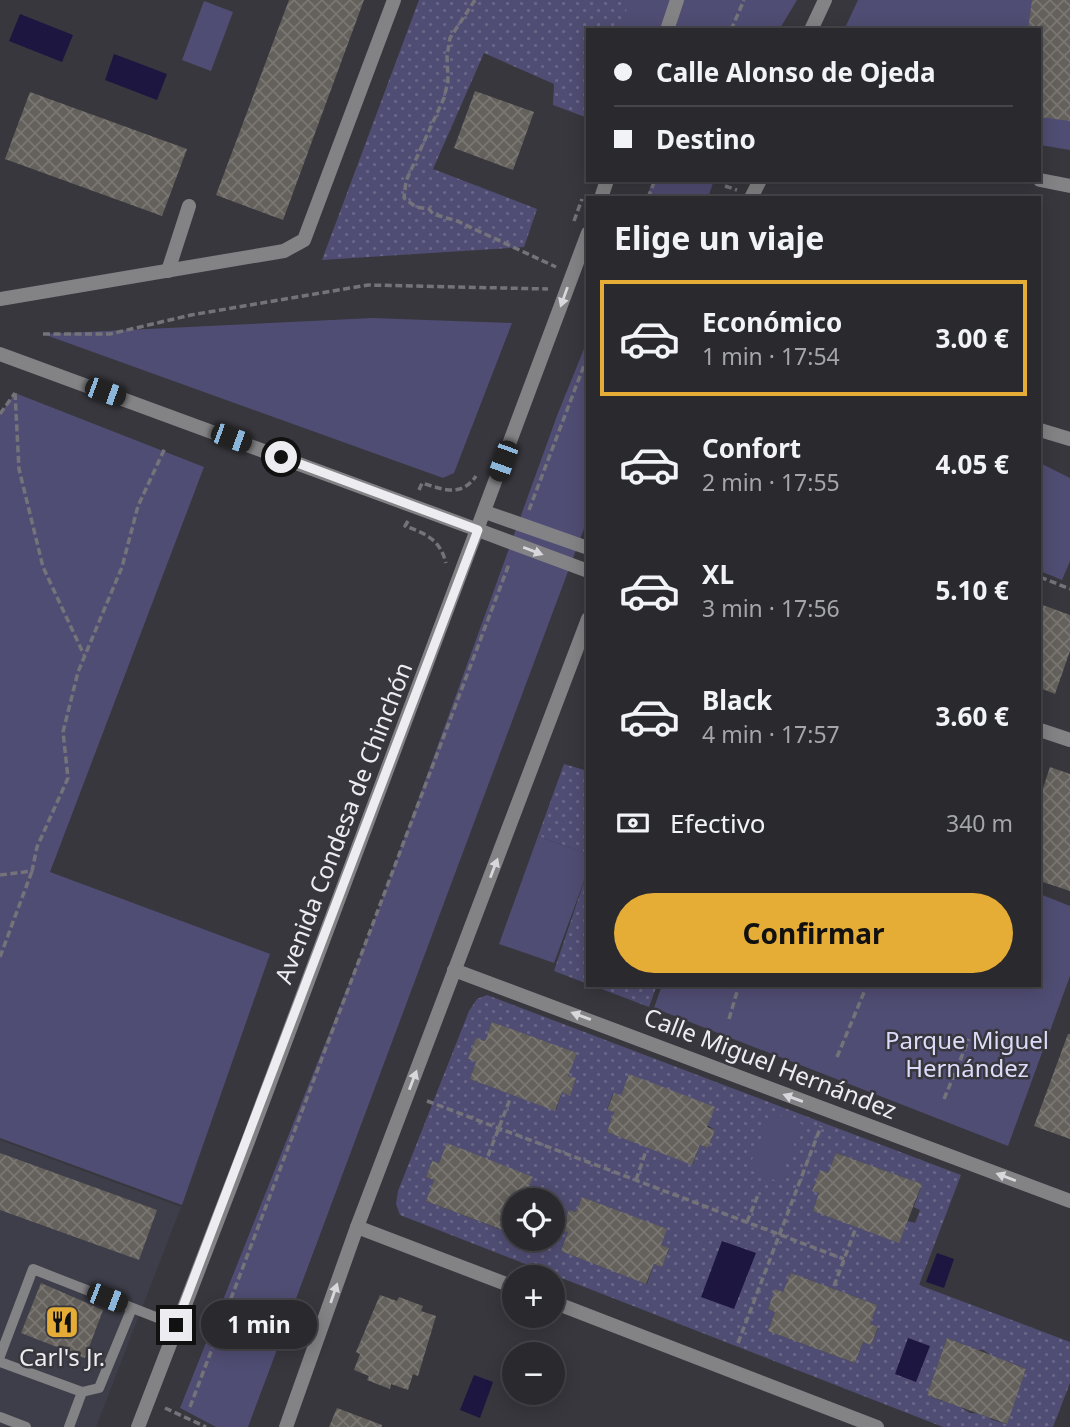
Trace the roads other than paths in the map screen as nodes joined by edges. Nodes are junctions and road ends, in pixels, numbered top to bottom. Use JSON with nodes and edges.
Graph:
{"nodes":[{"id":1,"x":394,"y":0,"type":"edge"},
{"id":2,"x":677,"y":0,"type":"edge"},
{"id":3,"x":825,"y":0,"type":"edge"},
{"id":4,"x":668,"y":28,"type":"edge"},
{"id":5,"x":812,"y":28,"type":"edge"},
{"id":6,"x":1041,"y":180,"type":"edge"},
{"id":7,"x":1070,"y":186,"type":"edge"},
{"id":8,"x":190,"y":206,"type":"dead end"},
{"id":9,"x":586,"y":238,"type":"edge"},
{"id":10,"x":168,"y":271,"type":"junction"},
{"id":11,"x":0,"y":299,"type":"edge"},
{"id":12,"x":0,"y":354,"type":"edge"},
{"id":13,"x":1041,"y":430,"type":"edge"},
{"id":14,"x":1070,"y":439,"type":"edge"},
{"id":15,"x":485,"y":512,"type":"junction"},
{"id":16,"x":478,"y":530,"type":"junction"},
{"id":17,"x":586,"y":547,"type":"edge"},
{"id":18,"x":586,"y":570,"type":"edge"},
{"id":19,"x":586,"y":625,"type":"edge"},
{"id":20,"x":1041,"y":730,"type":"edge"},
{"id":21,"x":1070,"y":740,"type":"edge"},
{"id":22,"x":454,"y":970,"type":"junction"},
{"id":23,"x":1070,"y":1202,"type":"edge"},
{"id":24,"x":357,"y":1227,"type":"junction"},
{"id":25,"x":502,"y":1282,"type":"edge"},
{"id":26,"x":565,"y":1307,"type":"edge"},
{"id":27,"x":132,"y":1308,"type":"junction"},
{"id":28,"x":176,"y":1325,"type":"junction"},
{"id":29,"x":0,"y":1359,"type":"edge"},
{"id":30,"x":82,"y":1392,"type":"junction"},
{"id":31,"x":0,"y":1417,"type":"edge"},
{"id":32,"x":26,"y":1427,"type":"edge"},
{"id":33,"x":69,"y":1427,"type":"edge"},
{"id":34,"x":138,"y":1427,"type":"edge"},
{"id":35,"x":286,"y":1427,"type":"edge"},
{"id":36,"x":877,"y":1427,"type":"edge"}],
"edges":[{"from":1,"to":10,"type":"street"},
{"from":2,"to":4,"type":"street"},
{"from":3,"to":5,"type":"street"},
{"from":6,"to":7,"type":"street"},
{"from":8,"to":10,"type":"street"},
{"from":9,"to":15,"type":"street","name":"Avenida Condesa de Chinchón","one_way":true},
{"from":10,"to":11,"type":"street"},
{"from":12,"to":16,"type":"street"},
{"from":13,"to":14,"type":"street"},
{"from":15,"to":16,"type":"street","name":"Avenida Condesa de Chinchón"},
{"from":15,"to":17,"type":"street"},
{"from":16,"to":18,"type":"street","one_way":true},
{"from":16,"to":28,"type":"street","name":"Avenida Condesa de Chinchón"},
{"from":22,"to":19,"type":"street","one_way":true},
{"from":20,"to":21,"type":"street"},
{"from":23,"to":22,"type":"street","name":"Calle Miguel Hernández","one_way":true},
{"from":24,"to":22,"type":"street","one_way":true},
{"from":24,"to":25,"type":"street"},
{"from":35,"to":24,"type":"street","one_way":true},
{"from":26,"to":36,"type":"street"},
{"from":27,"to":28,"type":"lane"},
{"from":27,"to":29,"type":"lane"},
{"from":27,"to":30,"type":"lane"},
{"from":28,"to":34,"type":"street","name":"Avenida Condesa de Chinchón"},
{"from":29,"to":30,"type":"lane"},
{"from":30,"to":33,"type":"lane"},
{"from":31,"to":32,"type":"lane"}]}
